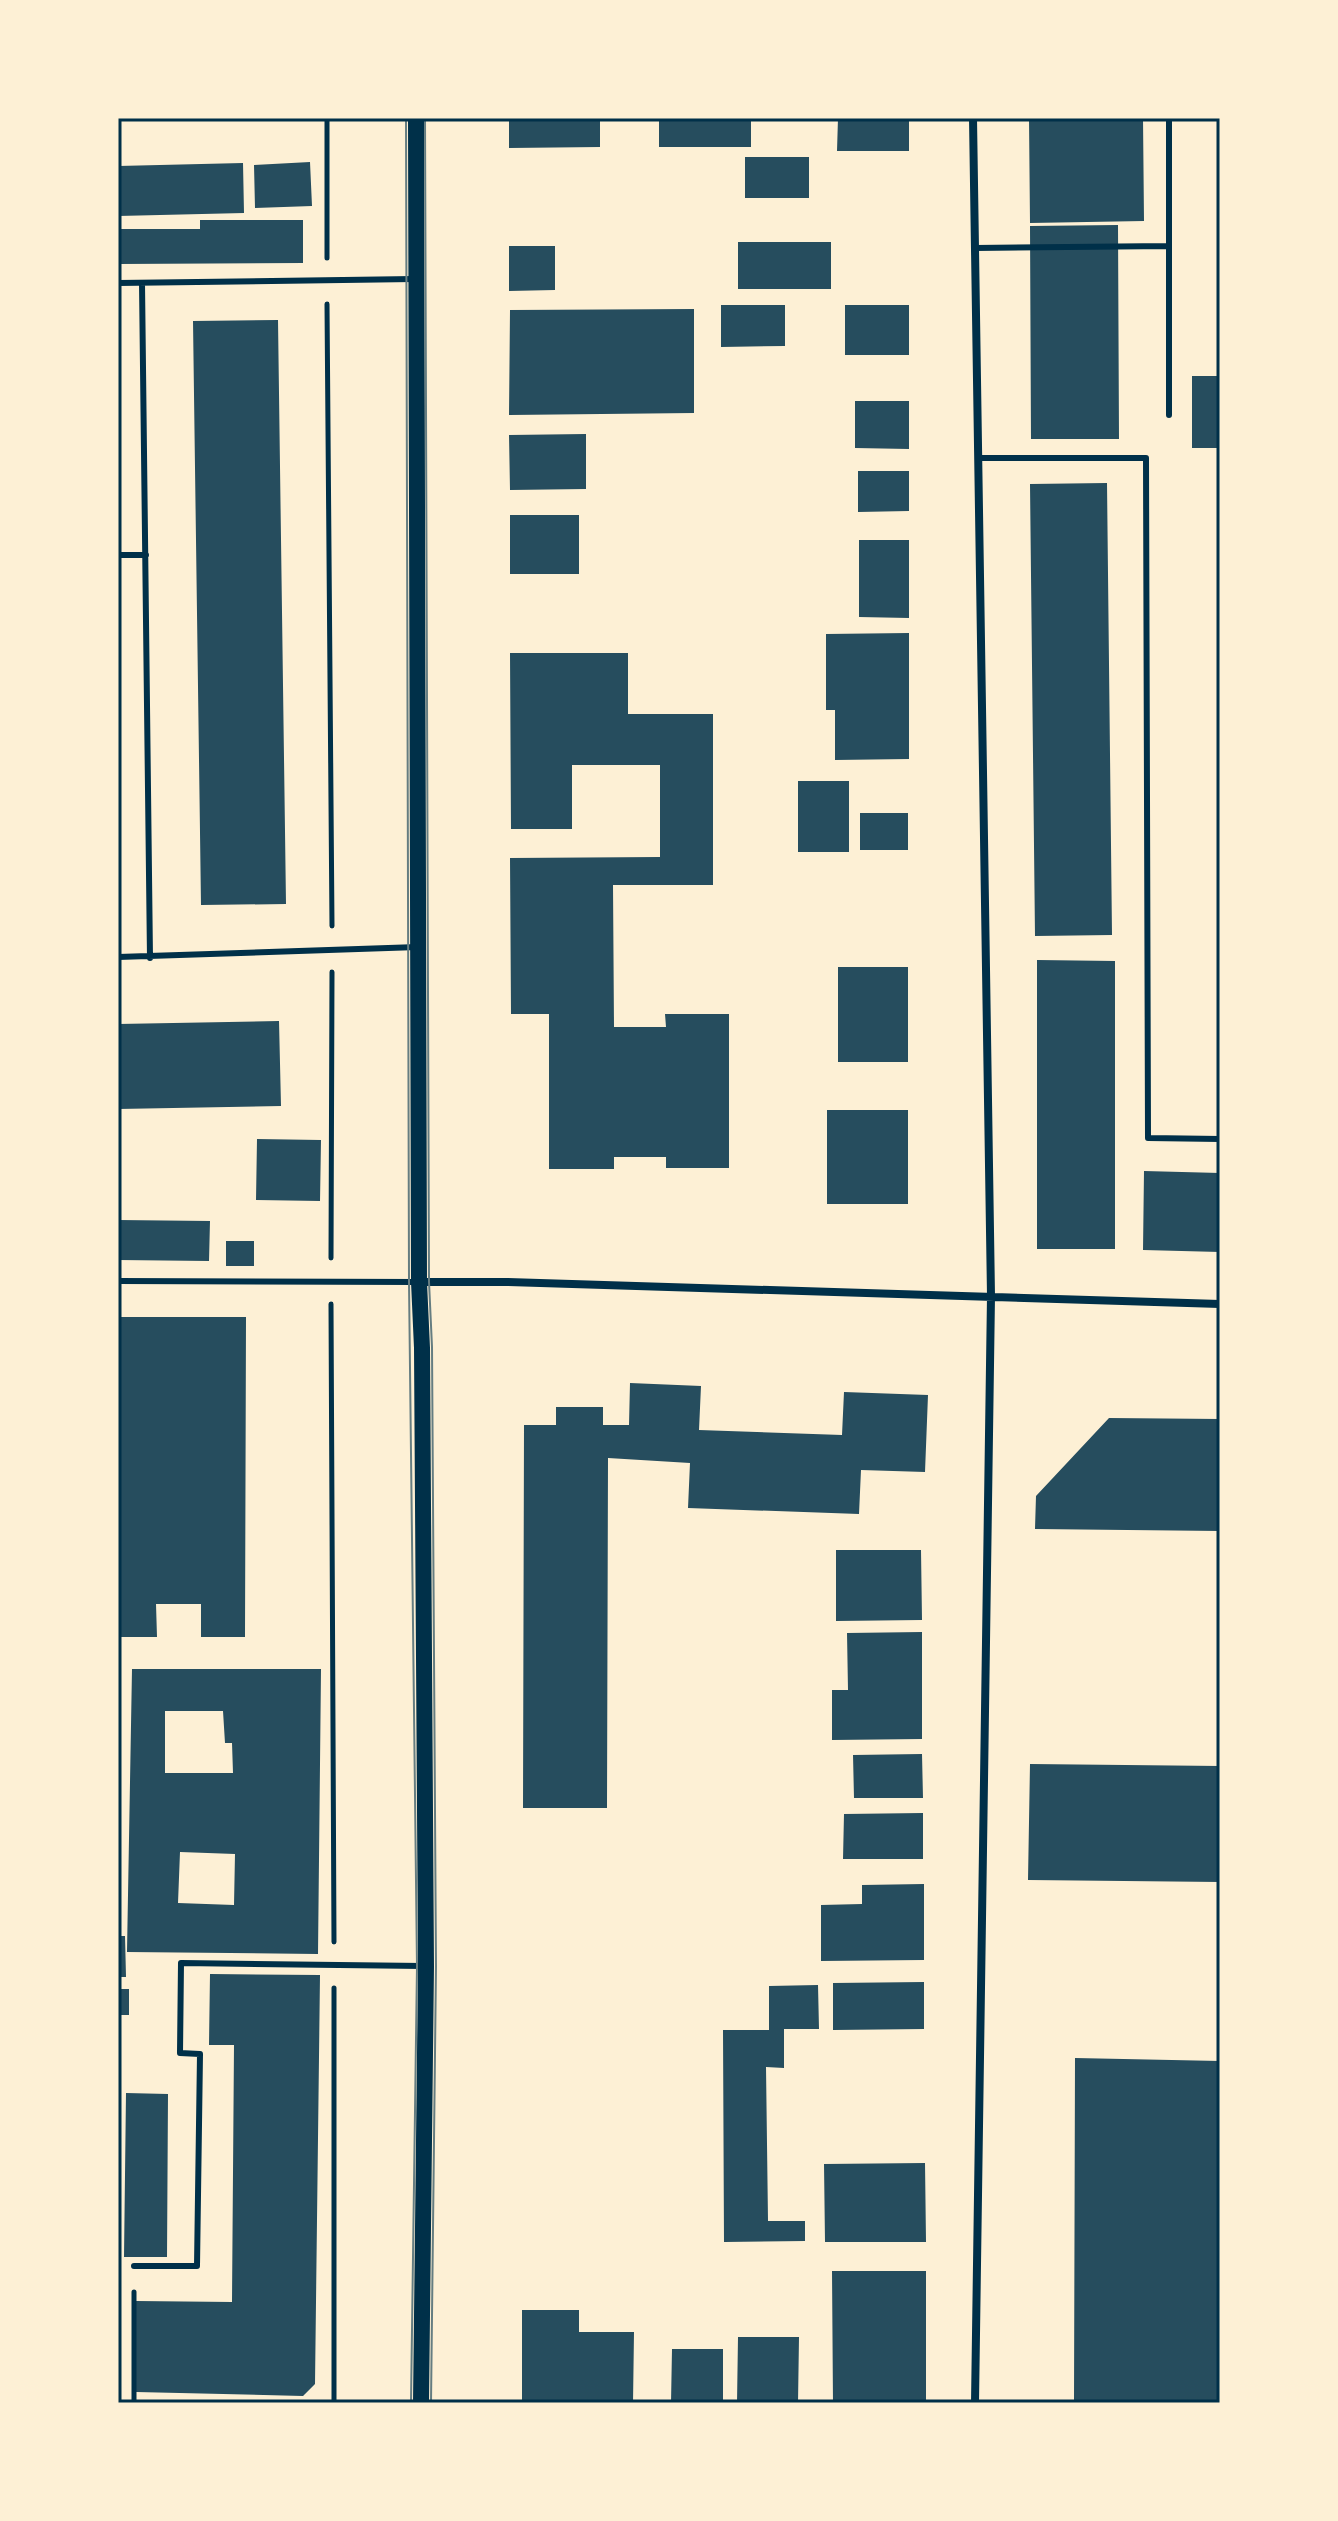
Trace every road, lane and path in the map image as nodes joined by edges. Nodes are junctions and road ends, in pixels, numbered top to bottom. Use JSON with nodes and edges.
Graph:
{"nodes":[{"id":1,"x":416,"y":118,"type":"edge"},
{"id":2,"x":973,"y":118,"type":"edge"},
{"id":3,"x":1169,"y":118,"type":"edge"},
{"id":4,"x":1169,"y":246,"type":"junction"},
{"id":5,"x":975,"y":248,"type":"junction"},
{"id":6,"x":418,"y":279,"type":"junction"},
{"id":7,"x":118,"y":283,"type":"edge"},
{"id":8,"x":142,"y":283,"type":"junction"},
{"id":9,"x":1169,"y":415,"type":"dead end"},
{"id":10,"x":978,"y":458,"type":"junction"},
{"id":11,"x":118,"y":555,"type":"edge"},
{"id":12,"x":146,"y":555,"type":"junction"},
{"id":13,"x":419,"y":947,"type":"junction"},
{"id":14,"x":118,"y":957,"type":"edge"},
{"id":15,"x":150,"y":958,"type":"junction"},
{"id":16,"x":1220,"y":1139,"type":"edge"},
{"id":17,"x":118,"y":1281,"type":"edge"},
{"id":18,"x":419,"y":1282,"type":"junction"},
{"id":19,"x":991,"y":1296,"type":"junction"},
{"id":20,"x":1220,"y":1304,"type":"edge"},
{"id":21,"x":426,"y":1966,"type":"junction"},
{"id":22,"x":134,"y":2266,"type":"joint"},
{"id":23,"x":134,"y":2403,"type":"edge"},
{"id":24,"x":421,"y":2403,"type":"edge"},
{"id":25,"x":975,"y":2403,"type":"edge"}],
"edges":[{"from":1,"to":6,"type":"main road"},
{"from":2,"to":5,"type":"street"},
{"from":3,"to":4,"type":"lane"},
{"from":4,"to":5,"type":"lane"},
{"from":4,"to":9,"type":"lane"},
{"from":5,"to":10,"type":"street"},
{"from":6,"to":8,"type":"lane"},
{"from":6,"to":13,"type":"main road"},
{"from":7,"to":8,"type":"lane"},
{"from":8,"to":12,"type":"lane"},
{"from":10,"to":16,"type":"lane"},
{"from":10,"to":19,"type":"street"},
{"from":11,"to":12,"type":"lane"},
{"from":12,"to":15,"type":"lane"},
{"from":13,"to":15,"type":"lane"},
{"from":13,"to":18,"type":"main road"},
{"from":14,"to":15,"type":"lane"},
{"from":17,"to":18,"type":"lane"},
{"from":18,"to":19,"type":"street"},
{"from":18,"to":21,"type":"main road"},
{"from":19,"to":20,"type":"street"},
{"from":19,"to":25,"type":"street"},
{"from":21,"to":22,"type":"lane"},
{"from":21,"to":24,"type":"main road"},
{"from":22,"to":23,"type":"path"}]}
